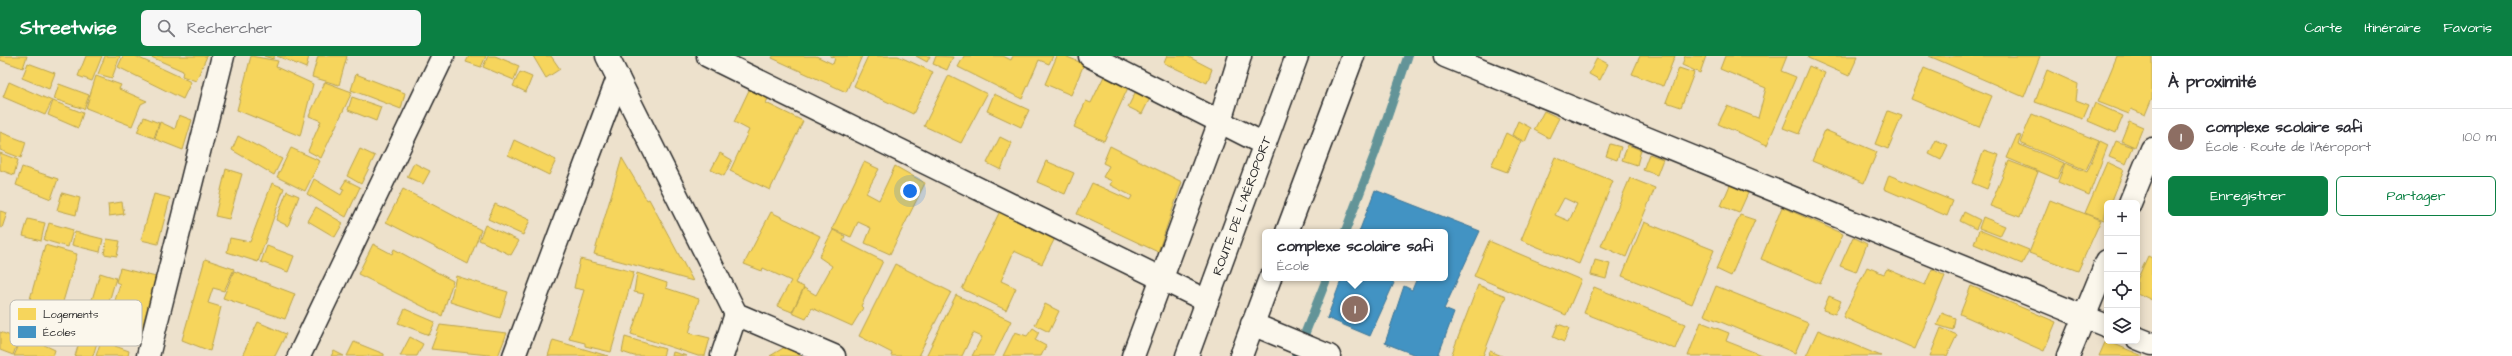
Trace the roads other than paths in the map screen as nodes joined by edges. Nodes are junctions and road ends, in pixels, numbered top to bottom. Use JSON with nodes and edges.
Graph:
{"nodes":[{"id":1,"x":223,"y":56,"type":"edge"},
{"id":2,"x":443,"y":56,"type":"edge"},
{"id":3,"x":607,"y":56,"type":"edge"},
{"id":4,"x":708,"y":56,"type":"edge"},
{"id":5,"x":1090,"y":56,"type":"edge"},
{"id":6,"x":1240,"y":56,"type":"edge"},
{"id":7,"x":1297,"y":56,"type":"edge"},
{"id":8,"x":1353,"y":56,"type":"edge"},
{"id":9,"x":1445,"y":56,"type":"edge"},
{"id":10,"x":618,"y":78,"type":"junction"},
{"id":11,"x":1220,"y":121,"type":"junction"},
{"id":12,"x":1264,"y":144,"type":"junction"},
{"id":13,"x":2152,"y":149,"type":"edge"},
{"id":14,"x":2131,"y":200,"type":"edge"},
{"id":15,"x":1288,"y":229,"type":"edge"},
{"id":16,"x":2104,"y":268,"type":"edge"},
{"id":17,"x":1162,"y":280,"type":"junction"},
{"id":18,"x":1269,"y":281,"type":"edge"},
{"id":19,"x":1207,"y":301,"type":"junction"},
{"id":20,"x":736,"y":314,"type":"junction"},
{"id":21,"x":2084,"y":316,"type":"junction"},
{"id":22,"x":1252,"y":324,"type":"junction"},
{"id":23,"x":2104,"y":325,"type":"edge"},
{"id":24,"x":2140,"y":339,"type":"edge"},
{"id":25,"x":2152,"y":344,"type":"edge"},
{"id":26,"x":148,"y":356,"type":"edge"},
{"id":27,"x":299,"y":356,"type":"edge"},
{"id":28,"x":514,"y":356,"type":"edge"},
{"id":29,"x":722,"y":356,"type":"edge"},
{"id":30,"x":834,"y":356,"type":"edge"},
{"id":31,"x":1133,"y":356,"type":"edge"},
{"id":32,"x":1187,"y":356,"type":"edge"},
{"id":33,"x":1241,"y":356,"type":"edge"},
{"id":34,"x":1330,"y":356,"type":"edge"},
{"id":35,"x":2068,"y":356,"type":"edge"}],
"edges":[{"from":1,"to":26,"type":"main road"},
{"from":2,"to":27,"type":"main road"},
{"from":3,"to":10,"type":"main road"},
{"from":4,"to":17,"type":"main road"},
{"from":5,"to":11,"type":"main road"},
{"from":6,"to":11,"type":"main road"},
{"from":7,"to":12,"type":"main road","name":"ROUTE DE L'AÉROPORT"},
{"from":8,"to":15,"type":"main road"},
{"from":9,"to":21,"type":"main road"},
{"from":10,"to":20,"type":"main road"},
{"from":10,"to":28,"type":"main road"},
{"from":11,"to":12,"type":"main road"},
{"from":11,"to":17,"type":"main road"},
{"from":12,"to":19,"type":"main road","name":"ROUTE DE L'AÉROPORT"},
{"from":13,"to":14,"type":"main road"},
{"from":16,"to":21,"type":"main road"},
{"from":17,"to":19,"type":"main road"},
{"from":17,"to":31,"type":"main road"},
{"from":18,"to":22,"type":"main road"},
{"from":19,"to":32,"type":"main road","name":"ROUTE DE L'AÉROPORT"},
{"from":20,"to":29,"type":"main road"},
{"from":20,"to":30,"type":"main road"},
{"from":21,"to":23,"type":"main road"},
{"from":21,"to":35,"type":"main road"},
{"from":22,"to":33,"type":"main road"},
{"from":22,"to":34,"type":"main road"},
{"from":24,"to":25,"type":"main road"}]}
